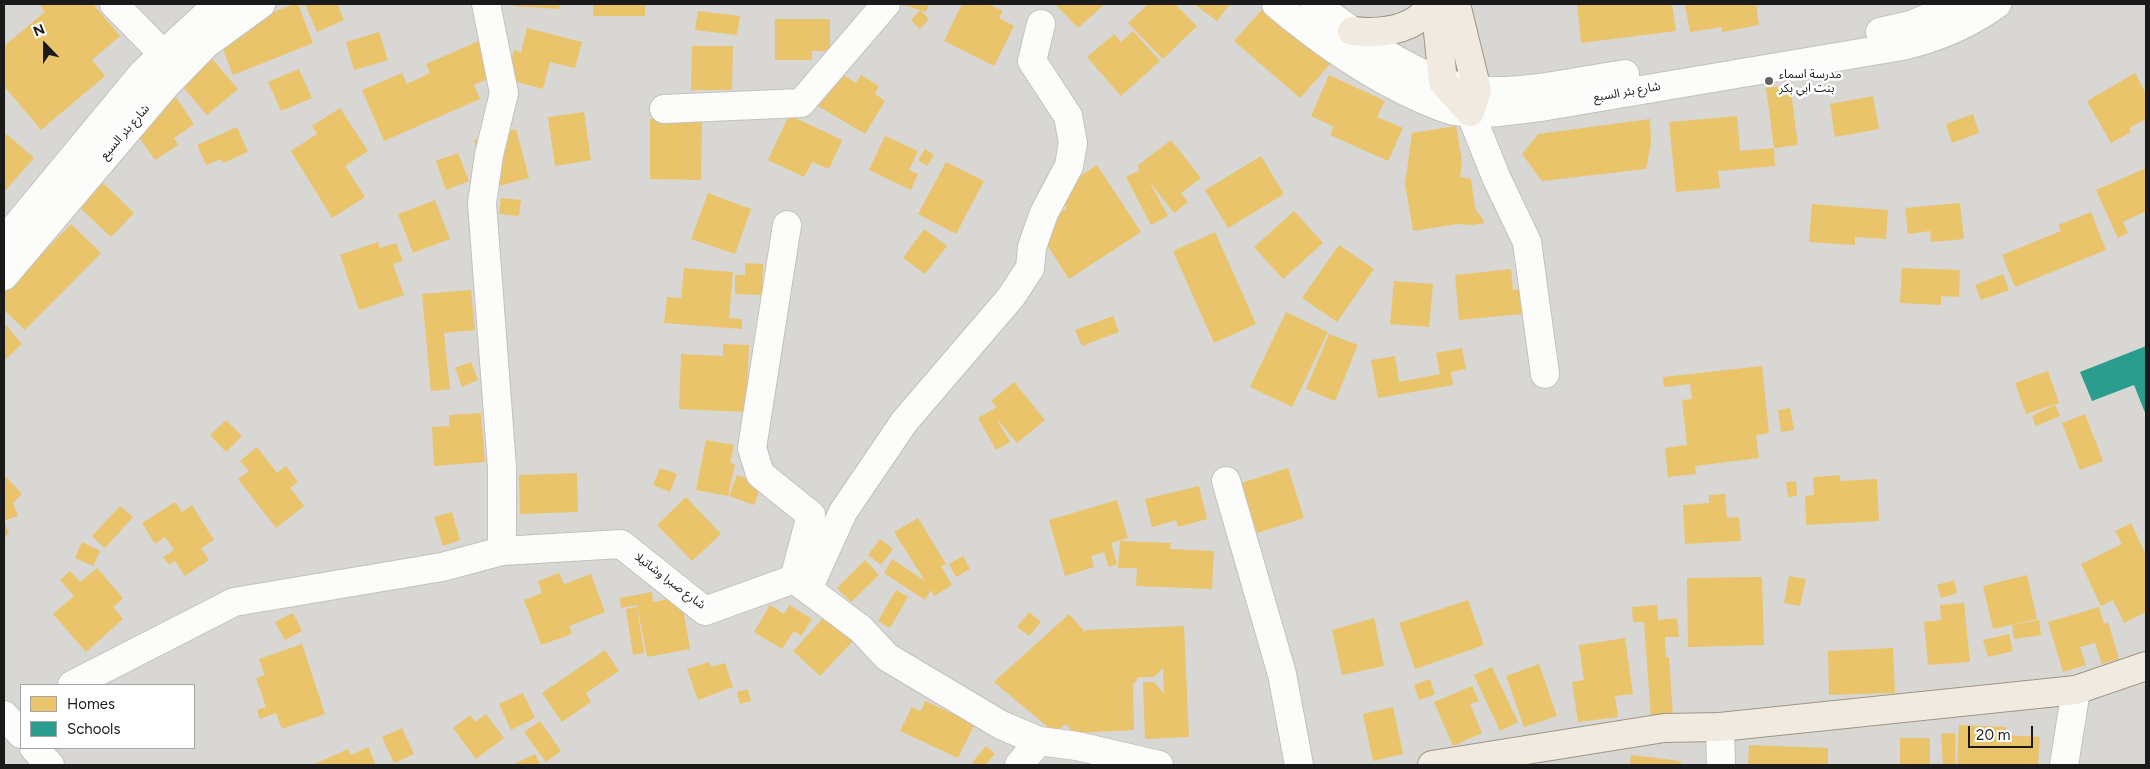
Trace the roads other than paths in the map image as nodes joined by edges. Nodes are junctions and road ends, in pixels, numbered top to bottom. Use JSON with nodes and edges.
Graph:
{"nodes":[{"id":1,"x":114,"y":4,"type":"edge"},
{"id":2,"x":222,"y":4,"type":"edge"},
{"id":3,"x":261,"y":4,"type":"edge"},
{"id":4,"x":486,"y":4,"type":"edge"},
{"id":5,"x":886,"y":4,"type":"edge"},
{"id":6,"x":1276,"y":4,"type":"edge"},
{"id":7,"x":1315,"y":4,"type":"edge"},
{"id":8,"x":1432,"y":4,"type":"edge"},
{"id":9,"x":1439,"y":4,"type":"edge"},
{"id":10,"x":1456,"y":4,"type":"edge"},
{"id":11,"x":1960,"y":4,"type":"edge"},
{"id":12,"x":1997,"y":4,"type":"edge"},
{"id":13,"x":1041,"y":24,"type":"dead end"},
{"id":14,"x":1352,"y":31,"type":"junction"},
{"id":15,"x":163,"y":54,"type":"junction"},
{"id":16,"x":1442,"y":82,"type":"junction"},
{"id":17,"x":1473,"y":101,"type":"junction"},
{"id":18,"x":664,"y":109,"type":"dead end"},
{"id":19,"x":787,"y":225,"type":"dead end"},
{"id":20,"x":4,"y":241,"type":"edge"},
{"id":21,"x":4,"y":276,"type":"edge"},
{"id":22,"x":1545,"y":374,"type":"dead end"},
{"id":23,"x":1226,"y":481,"type":"dead end"},
{"id":24,"x":502,"y":551,"type":"junction"},
{"id":25,"x":801,"y":584,"type":"junction"},
{"id":26,"x":2146,"y":666,"type":"edge"},
{"id":27,"x":74,"y":684,"type":"edge"},
{"id":28,"x":2076,"y":690,"type":"junction"},
{"id":29,"x":20,"y":699,"type":"edge"},
{"id":30,"x":4,"y":703,"type":"edge"},
{"id":31,"x":4,"y":715,"type":"edge"},
{"id":32,"x":1720,"y":727,"type":"junction"},
{"id":33,"x":20,"y":733,"type":"edge"},
{"id":34,"x":1039,"y":741,"type":"junction"},
{"id":35,"x":35,"y":749,"type":"edge"},
{"id":36,"x":50,"y":765,"type":"edge"},
{"id":37,"x":1019,"y":765,"type":"edge"},
{"id":38,"x":1159,"y":765,"type":"edge"},
{"id":39,"x":1299,"y":765,"type":"edge"},
{"id":40,"x":1432,"y":765,"type":"edge"},
{"id":41,"x":1721,"y":765,"type":"edge"},
{"id":42,"x":2064,"y":765,"type":"edge"}],
"edges":[{"from":1,"to":15,"type":"street"},
{"from":2,"to":15,"type":"street","name":"شارع بئر السبع"},
{"from":3,"to":21,"type":"street","name":"شارع بئر السبع"},
{"from":4,"to":24,"type":"street"},
{"from":5,"to":18,"type":"street"},
{"from":6,"to":17,"type":"street","name":"شارع بئر السبع"},
{"from":7,"to":14,"type":"street"},
{"from":8,"to":14,"type":"main road"},
{"from":9,"to":16,"type":"main road"},
{"from":10,"to":17,"type":"main road"},
{"from":11,"to":17,"type":"street","name":"شارع بئر السبع"},
{"from":12,"to":17,"type":"street","name":"شارع بئر السبع"},
{"from":13,"to":25,"type":"street"},
{"from":14,"to":16,"type":"street"},
{"from":15,"to":20,"type":"street","name":"شارع بئر السبع"},
{"from":16,"to":17,"type":"main road"},
{"from":17,"to":22,"type":"street"},
{"from":19,"to":25,"type":"street"},
{"from":23,"to":39,"type":"street"},
{"from":24,"to":25,"type":"street","name":"شارع صبرا وشاتيلا"},
{"from":24,"to":27,"type":"street"},
{"from":25,"to":34,"type":"street"},
{"from":26,"to":28,"type":"main road"},
{"from":28,"to":32,"type":"main road"},
{"from":28,"to":42,"type":"street"},
{"from":29,"to":30,"type":"street"},
{"from":31,"to":33,"type":"street"},
{"from":32,"to":40,"type":"main road"},
{"from":32,"to":41,"type":"street"},
{"from":34,"to":37,"type":"street"},
{"from":34,"to":38,"type":"street"},
{"from":35,"to":36,"type":"street"}]}
